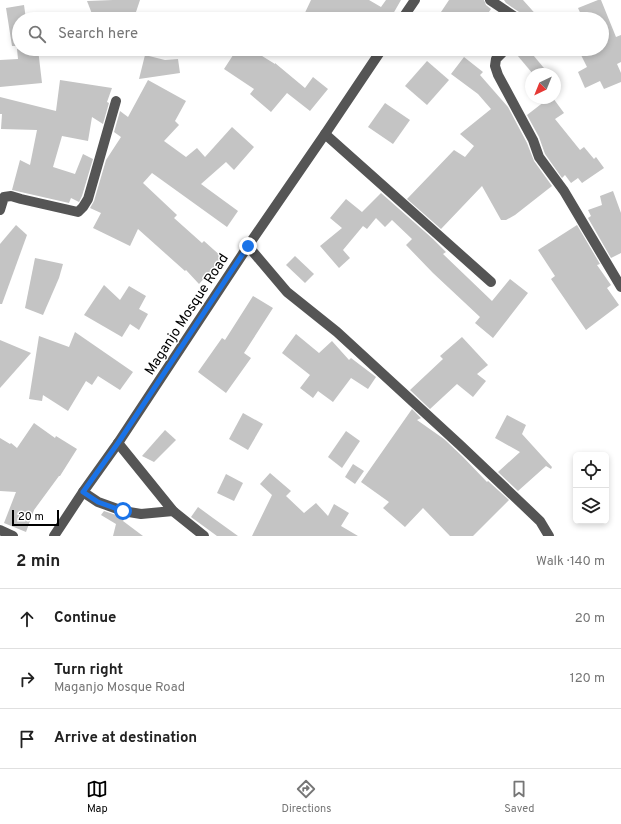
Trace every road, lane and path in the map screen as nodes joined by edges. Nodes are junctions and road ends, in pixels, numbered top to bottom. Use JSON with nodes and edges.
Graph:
{"nodes":[{"id":1,"x":415,"y":0,"type":"edge"},
{"id":2,"x":490,"y":0,"type":"edge"},
{"id":3,"x":407,"y":12,"type":"edge"},
{"id":4,"x":508,"y":12,"type":"edge"},
{"id":5,"x":377,"y":56,"type":"edge"},
{"id":6,"x":499,"y":56,"type":"edge"},
{"id":7,"x":116,"y":101,"type":"dead end"},
{"id":8,"x":325,"y":134,"type":"junction"},
{"id":9,"x":0,"y":210,"type":"edge"},
{"id":10,"x":248,"y":246,"type":"junction"},
{"id":11,"x":491,"y":282,"type":"dead end"},
{"id":12,"x":621,"y":287,"type":"edge"},
{"id":13,"x":118,"y":443,"type":"junction"},
{"id":14,"x":83,"y":492,"type":"junction"},
{"id":15,"x":173,"y":511,"type":"junction"},
{"id":16,"x":0,"y":530,"type":"edge"},
{"id":17,"x":13,"y":536,"type":"edge"},
{"id":18,"x":54,"y":536,"type":"edge"},
{"id":19,"x":204,"y":536,"type":"edge"},
{"id":20,"x":549,"y":536,"type":"edge"}],
"edges":[{"from":1,"to":3,"type":"street"},
{"from":2,"to":4,"type":"street"},
{"from":5,"to":8,"type":"street","name":"Maganjo Mosque Road"},
{"from":6,"to":12,"type":"street"},
{"from":7,"to":9,"type":"street"},
{"from":8,"to":10,"type":"street","name":"Maganjo Mosque Road"},
{"from":8,"to":11,"type":"street"},
{"from":10,"to":13,"type":"street","name":"Maganjo Mosque Road"},
{"from":10,"to":20,"type":"street"},
{"from":13,"to":14,"type":"street","name":"Maganjo Mosque Road"},
{"from":13,"to":15,"type":"street"},
{"from":14,"to":15,"type":"street"},
{"from":14,"to":18,"type":"street","name":"Maganjo Mosque Road"},
{"from":15,"to":19,"type":"street"},
{"from":16,"to":17,"type":"street"}]}
